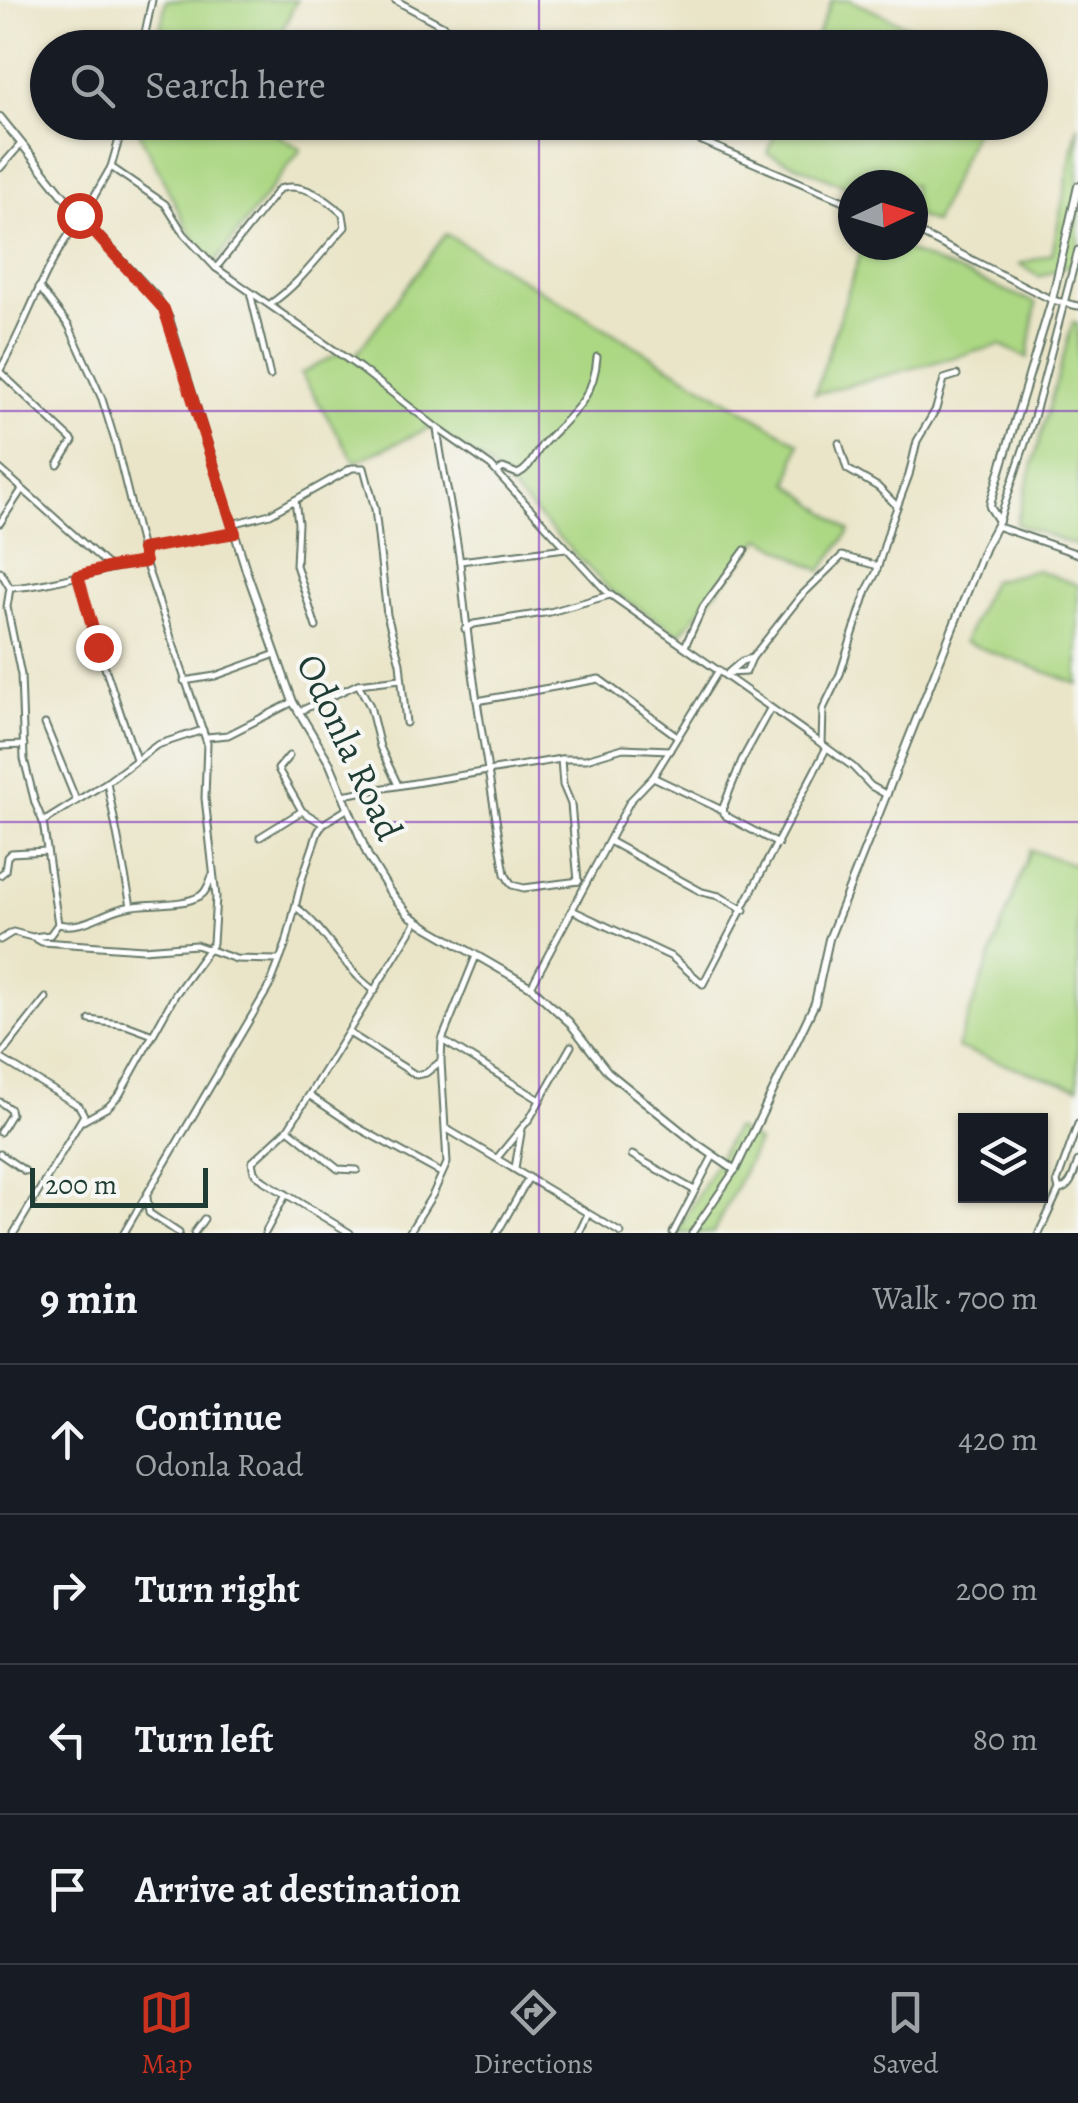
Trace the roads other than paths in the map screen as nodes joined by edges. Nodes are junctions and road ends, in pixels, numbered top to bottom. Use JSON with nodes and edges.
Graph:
{"nodes":[{"id":1,"x":152,"y":0,"type":"edge"},
{"id":2,"x":394,"y":0,"type":"edge"},
{"id":3,"x":146,"y":30,"type":"edge"},
{"id":4,"x":450,"y":30,"type":"edge"},
{"id":5,"x":0,"y":117,"type":"edge"},
{"id":6,"x":118,"y":140,"type":"edge"},
{"id":7,"x":699,"y":140,"type":"edge"},
{"id":8,"x":21,"y":144,"type":"junction"},
{"id":9,"x":110,"y":167,"type":"junction"},
{"id":10,"x":0,"y":168,"type":"edge"},
{"id":11,"x":1078,"y":186,"type":"edge"},
{"id":12,"x":838,"y":200,"type":"edge"},
{"id":13,"x":81,"y":218,"type":"junction"},
{"id":14,"x":928,"y":238,"type":"edge"},
{"id":15,"x":1078,"y":250,"type":"edge"},
{"id":16,"x":216,"y":268,"type":"junction"},
{"id":17,"x":39,"y":287,"type":"junction"},
{"id":18,"x":250,"y":289,"type":"junction"},
{"id":19,"x":1052,"y":300,"type":"junction"},
{"id":20,"x":270,"y":304,"type":"junction"},
{"id":21,"x":1064,"y":304,"type":"junction"},
{"id":22,"x":1078,"y":306,"type":"edge"},
{"id":23,"x":598,"y":356,"type":"dead end"},
{"id":24,"x":0,"y":371,"type":"edge"},
{"id":25,"x":957,"y":375,"type":"dead end"},
{"id":26,"x":270,"y":376,"type":"dead end"},
{"id":27,"x":437,"y":428,"type":"junction"},
{"id":28,"x":839,"y":442,"type":"dead end"},
{"id":29,"x":58,"y":465,"type":"dead end"},
{"id":30,"x":0,"y":469,"type":"edge"},
{"id":31,"x":498,"y":472,"type":"junction"},
{"id":32,"x":21,"y":491,"type":"junction"},
{"id":33,"x":295,"y":500,"type":"junction"},
{"id":34,"x":897,"y":506,"type":"junction"},
{"id":35,"x":0,"y":523,"type":"edge"},
{"id":36,"x":998,"y":524,"type":"junction"},
{"id":37,"x":234,"y":529,"type":"junction"},
{"id":38,"x":566,"y":548,"type":"junction"},
{"id":39,"x":142,"y":549,"type":"junction"},
{"id":40,"x":745,"y":550,"type":"dead end"},
{"id":41,"x":1078,"y":554,"type":"edge"},
{"id":42,"x":459,"y":561,"type":"junction"},
{"id":43,"x":145,"y":562,"type":"junction"},
{"id":44,"x":878,"y":566,"type":"junction"},
{"id":45,"x":110,"y":567,"type":"junction"},
{"id":46,"x":0,"y":571,"type":"edge"},
{"id":47,"x":78,"y":576,"type":"junction"},
{"id":48,"x":10,"y":588,"type":"junction"},
{"id":49,"x":610,"y":594,"type":"junction"},
{"id":50,"x":316,"y":628,"type":"dead end"},
{"id":51,"x":466,"y":629,"type":"junction"},
{"id":52,"x":685,"y":646,"type":"junction"},
{"id":53,"x":276,"y":654,"type":"junction"},
{"id":54,"x":752,"y":658,"type":"junction"},
{"id":55,"x":724,"y":673,"type":"junction"},
{"id":56,"x":402,"y":679,"type":"junction"},
{"id":57,"x":184,"y":681,"type":"junction"},
{"id":58,"x":358,"y":684,"type":"junction"},
{"id":59,"x":476,"y":701,"type":"junction"},
{"id":60,"x":293,"y":702,"type":"junction"},
{"id":61,"x":770,"y":709,"type":"junction"},
{"id":62,"x":298,"y":712,"type":"junction"},
{"id":63,"x":406,"y":723,"type":"dead end"},
{"id":64,"x":45,"y":724,"type":"dead end"},
{"id":65,"x":821,"y":732,"type":"junction"},
{"id":66,"x":205,"y":734,"type":"junction"},
{"id":67,"x":678,"y":736,"type":"junction"},
{"id":68,"x":811,"y":736,"type":"junction"},
{"id":69,"x":24,"y":745,"type":"junction"},
{"id":70,"x":0,"y":746,"type":"edge"},
{"id":71,"x":824,"y":746,"type":"junction"},
{"id":72,"x":670,"y":750,"type":"junction"},
{"id":73,"x":288,"y":756,"type":"dead end"},
{"id":74,"x":136,"y":759,"type":"junction"},
{"id":75,"x":561,"y":760,"type":"junction"},
{"id":76,"x":487,"y":770,"type":"junction"},
{"id":77,"x":653,"y":777,"type":"junction"},
{"id":78,"x":107,"y":782,"type":"junction"},
{"id":79,"x":398,"y":785,"type":"junction"},
{"id":80,"x":342,"y":795,"type":"junction"},
{"id":81,"x":886,"y":796,"type":"junction"},
{"id":82,"x":76,"y":800,"type":"junction"},
{"id":83,"x":348,"y":809,"type":"junction"},
{"id":84,"x":722,"y":810,"type":"junction"},
{"id":85,"x":302,"y":811,"type":"junction"},
{"id":86,"x":43,"y":822,"type":"junction"},
{"id":87,"x":322,"y":824,"type":"junction"},
{"id":88,"x":260,"y":837,"type":"dead end"},
{"id":89,"x":611,"y":842,"type":"junction"},
{"id":90,"x":778,"y":844,"type":"junction"},
{"id":91,"x":48,"y":851,"type":"junction"},
{"id":92,"x":214,"y":870,"type":"junction"},
{"id":93,"x":594,"y":870,"type":"junction"},
{"id":94,"x":575,"y":871,"type":"junction"},
{"id":95,"x":0,"y":875,"type":"edge"},
{"id":96,"x":565,"y":882,"type":"junction"},
{"id":97,"x":582,"y":883,"type":"junction"},
{"id":98,"x":131,"y":906,"type":"junction"},
{"id":99,"x":296,"y":906,"type":"junction"},
{"id":100,"x":572,"y":910,"type":"junction"},
{"id":101,"x":744,"y":910,"type":"junction"},
{"id":102,"x":417,"y":921,"type":"junction"},
{"id":103,"x":58,"y":924,"type":"junction"},
{"id":104,"x":32,"y":937,"type":"junction"},
{"id":105,"x":0,"y":940,"type":"edge"},
{"id":106,"x":210,"y":950,"type":"junction"},
{"id":107,"x":476,"y":956,"type":"junction"},
{"id":108,"x":278,"y":960,"type":"junction"},
{"id":109,"x":531,"y":986,"type":"junction"},
{"id":110,"x":374,"y":991,"type":"junction"},
{"id":111,"x":46,"y":998,"type":"dead end"},
{"id":112,"x":90,"y":1020,"type":"dead end"},
{"id":113,"x":349,"y":1032,"type":"junction"},
{"id":114,"x":152,"y":1034,"type":"junction"},
{"id":115,"x":442,"y":1040,"type":"junction"},
{"id":116,"x":571,"y":1046,"type":"dead end"},
{"id":117,"x":0,"y":1057,"type":"edge"},
{"id":118,"x":440,"y":1061,"type":"junction"},
{"id":119,"x":310,"y":1096,"type":"junction"},
{"id":120,"x":540,"y":1100,"type":"junction"},
{"id":121,"x":0,"y":1102,"type":"edge"},
{"id":122,"x":82,"y":1109,"type":"junction"},
{"id":123,"x":94,"y":1114,"type":"junction"},
{"id":124,"x":83,"y":1121,"type":"junction"},
{"id":125,"x":1078,"y":1124,"type":"edge"},
{"id":126,"x":288,"y":1129,"type":"junction"},
{"id":127,"x":447,"y":1129,"type":"junction"},
{"id":128,"x":521,"y":1130,"type":"junction"},
{"id":129,"x":0,"y":1132,"type":"edge"},
{"id":130,"x":0,"y":1154,"type":"edge"},
{"id":131,"x":632,"y":1154,"type":"dead end"},
{"id":132,"x":713,"y":1156,"type":"junction"},
{"id":133,"x":497,"y":1158,"type":"junction"},
{"id":134,"x":1078,"y":1161,"type":"edge"},
{"id":135,"x":514,"y":1168,"type":"junction"},
{"id":136,"x":356,"y":1170,"type":"dead end"},
{"id":137,"x":735,"y":1170,"type":"junction"},
{"id":138,"x":25,"y":1171,"type":"dead end"},
{"id":139,"x":440,"y":1173,"type":"junction"},
{"id":140,"x":528,"y":1177,"type":"junction"},
{"id":141,"x":694,"y":1190,"type":"junction"},
{"id":142,"x":1059,"y":1190,"type":"junction"},
{"id":143,"x":146,"y":1194,"type":"junction"},
{"id":144,"x":286,"y":1194,"type":"junction"},
{"id":145,"x":588,"y":1214,"type":"junction"},
{"id":146,"x":204,"y":1218,"type":"dead end"},
{"id":147,"x":14,"y":1233,"type":"edge"},
{"id":148,"x":124,"y":1233,"type":"edge"},
{"id":149,"x":178,"y":1233,"type":"edge"},
{"id":150,"x":194,"y":1233,"type":"edge"},
{"id":151,"x":265,"y":1233,"type":"edge"},
{"id":152,"x":350,"y":1233,"type":"edge"},
{"id":153,"x":408,"y":1233,"type":"edge"},
{"id":154,"x":497,"y":1233,"type":"edge"},
{"id":155,"x":579,"y":1233,"type":"edge"},
{"id":156,"x":621,"y":1233,"type":"edge"},
{"id":157,"x":673,"y":1233,"type":"edge"},
{"id":158,"x":692,"y":1233,"type":"edge"},
{"id":159,"x":1042,"y":1233,"type":"edge"}],
"edges":[{"from":1,"to":3,"type":"street"},
{"from":2,"to":4,"type":"street"},
{"from":5,"to":8,"type":"street","name":"Odonla Road"},
{"from":6,"to":9,"type":"street"},
{"from":7,"to":12,"type":"street"},
{"from":8,"to":10,"type":"street"},
{"from":8,"to":13,"type":"street","name":"Odonla Road"},
{"from":9,"to":13,"type":"street"},
{"from":9,"to":16,"type":"street"},
{"from":11,"to":19,"type":"street"},
{"from":13,"to":17,"type":"street"},
{"from":13,"to":37,"type":"street","name":"Odonla Road"},
{"from":14,"to":19,"type":"street"},
{"from":15,"to":21,"type":"street"},
{"from":16,"to":18,"type":"street"},
{"from":16,"to":20,"type":"street"},
{"from":17,"to":24,"type":"street"},
{"from":17,"to":39,"type":"street"},
{"from":18,"to":20,"type":"street"},
{"from":18,"to":26,"type":"street"},
{"from":19,"to":21,"type":"street"},
{"from":19,"to":36,"type":"street"},
{"from":20,"to":27,"type":"street"},
{"from":21,"to":22,"type":"street"},
{"from":21,"to":36,"type":"street"},
{"from":23,"to":31,"type":"street"},
{"from":24,"to":29,"type":"street"},
{"from":25,"to":34,"type":"street"},
{"from":27,"to":31,"type":"street"},
{"from":27,"to":42,"type":"street"},
{"from":28,"to":34,"type":"street"},
{"from":30,"to":32,"type":"street"},
{"from":31,"to":38,"type":"street"},
{"from":32,"to":35,"type":"street"},
{"from":32,"to":45,"type":"street"},
{"from":33,"to":37,"type":"street"},
{"from":33,"to":50,"type":"street"},
{"from":33,"to":56,"type":"street"},
{"from":34,"to":44,"type":"street"},
{"from":36,"to":41,"type":"street"},
{"from":36,"to":81,"type":"street"},
{"from":37,"to":39,"type":"street"},
{"from":37,"to":53,"type":"street","name":"Odonla Road"},
{"from":38,"to":42,"type":"street"},
{"from":38,"to":49,"type":"street"},
{"from":39,"to":43,"type":"street"},
{"from":40,"to":52,"type":"street"},
{"from":42,"to":51,"type":"street"},
{"from":43,"to":45,"type":"street"},
{"from":43,"to":57,"type":"street"},
{"from":44,"to":54,"type":"street"},
{"from":44,"to":65,"type":"street"},
{"from":45,"to":47,"type":"street"},
{"from":46,"to":48,"type":"street"},
{"from":47,"to":48,"type":"street"},
{"from":47,"to":74,"type":"street"},
{"from":48,"to":69,"type":"street"},
{"from":49,"to":51,"type":"street"},
{"from":49,"to":52,"type":"street"},
{"from":51,"to":59,"type":"street"},
{"from":52,"to":55,"type":"street"},
{"from":53,"to":57,"type":"street"},
{"from":53,"to":60,"type":"street","name":"Odonla Road"},
{"from":54,"to":55,"type":"street"},
{"from":54,"to":55,"type":"street"},
{"from":55,"to":61,"type":"street"},
{"from":55,"to":67,"type":"street"},
{"from":56,"to":58,"type":"street"},
{"from":56,"to":63,"type":"street"},
{"from":57,"to":66,"type":"street"},
{"from":58,"to":62,"type":"street"},
{"from":58,"to":79,"type":"street"},
{"from":59,"to":67,"type":"street"},
{"from":59,"to":76,"type":"street"},
{"from":60,"to":62,"type":"street","name":"Odonla Road"},
{"from":60,"to":66,"type":"street"},
{"from":61,"to":68,"type":"street"},
{"from":61,"to":84,"type":"street"},
{"from":62,"to":80,"type":"street","name":"Odonla Road"},
{"from":64,"to":82,"type":"street"},
{"from":65,"to":68,"type":"street"},
{"from":65,"to":71,"type":"street"},
{"from":66,"to":74,"type":"street"},
{"from":66,"to":92,"type":"street"},
{"from":67,"to":72,"type":"street"},
{"from":68,"to":71,"type":"street"},
{"from":69,"to":70,"type":"street"},
{"from":69,"to":86,"type":"street"},
{"from":71,"to":81,"type":"street"},
{"from":71,"to":90,"type":"street"},
{"from":72,"to":75,"type":"street"},
{"from":72,"to":77,"type":"street"},
{"from":73,"to":85,"type":"street"},
{"from":74,"to":78,"type":"street"},
{"from":75,"to":76,"type":"street"},
{"from":75,"to":94,"type":"street"},
{"from":76,"to":79,"type":"street"},
{"from":76,"to":96,"type":"street"},
{"from":77,"to":84,"type":"street"},
{"from":77,"to":89,"type":"street"},
{"from":78,"to":82,"type":"street"},
{"from":78,"to":98,"type":"street"},
{"from":79,"to":80,"type":"street"},
{"from":80,"to":83,"type":"street","name":"Odonla Road"},
{"from":81,"to":137,"type":"street"},
{"from":82,"to":86,"type":"street"},
{"from":83,"to":87,"type":"street"},
{"from":83,"to":102,"type":"street","name":"Odonla Road"},
{"from":84,"to":90,"type":"street"},
{"from":85,"to":87,"type":"street"},
{"from":85,"to":88,"type":"street"},
{"from":86,"to":91,"type":"street"},
{"from":87,"to":99,"type":"street"},
{"from":89,"to":93,"type":"street"},
{"from":89,"to":101,"type":"street"},
{"from":90,"to":101,"type":"street"},
{"from":91,"to":95,"type":"street"},
{"from":91,"to":103,"type":"street"},
{"from":92,"to":98,"type":"street"},
{"from":92,"to":106,"type":"street"},
{"from":93,"to":94,"type":"street"},
{"from":93,"to":97,"type":"street"},
{"from":94,"to":96,"type":"street"},
{"from":94,"to":97,"type":"street"},
{"from":96,"to":97,"type":"street"},
{"from":97,"to":100,"type":"street"},
{"from":98,"to":103,"type":"street"},
{"from":99,"to":108,"type":"street"},
{"from":99,"to":110,"type":"street"},
{"from":100,"to":101,"type":"street"},
{"from":100,"to":109,"type":"street"},
{"from":102,"to":107,"type":"street","name":"Odonla Road"},
{"from":102,"to":110,"type":"street"},
{"from":103,"to":104,"type":"street"},
{"from":104,"to":105,"type":"street"},
{"from":104,"to":106,"type":"street"},
{"from":106,"to":108,"type":"street"},
{"from":106,"to":114,"type":"street"},
{"from":107,"to":109,"type":"street","name":"Odonla Road"},
{"from":107,"to":115,"type":"street"},
{"from":108,"to":143,"type":"street"},
{"from":109,"to":132,"type":"street","name":"Odonla Road"},
{"from":110,"to":113,"type":"street"},
{"from":111,"to":117,"type":"street"},
{"from":112,"to":114,"type":"street"},
{"from":113,"to":118,"type":"street"},
{"from":113,"to":119,"type":"street"},
{"from":114,"to":123,"type":"street"},
{"from":115,"to":118,"type":"street"},
{"from":115,"to":120,"type":"street"},
{"from":116,"to":120,"type":"street"},
{"from":117,"to":122,"type":"street"},
{"from":118,"to":127,"type":"street"},
{"from":119,"to":126,"type":"street"},
{"from":119,"to":139,"type":"street"},
{"from":120,"to":128,"type":"street"},
{"from":121,"to":129,"type":"street"},
{"from":122,"to":123,"type":"street"},
{"from":122,"to":124,"type":"street"},
{"from":123,"to":124,"type":"street"},
{"from":124,"to":147,"type":"street"},
{"from":125,"to":142,"type":"street"},
{"from":126,"to":136,"type":"street"},
{"from":126,"to":144,"type":"street"},
{"from":127,"to":133,"type":"street"},
{"from":127,"to":139,"type":"street"},
{"from":128,"to":133,"type":"street"},
{"from":128,"to":135,"type":"street"},
{"from":130,"to":138,"type":"street"},
{"from":131,"to":141,"type":"street"},
{"from":132,"to":137,"type":"street","name":"Odonla Road"},
{"from":132,"to":141,"type":"street"},
{"from":133,"to":135,"type":"street"},
{"from":134,"to":142,"type":"street"},
{"from":135,"to":140,"type":"street"},
{"from":137,"to":158,"type":"street"},
{"from":139,"to":153,"type":"street"},
{"from":140,"to":145,"type":"street"},
{"from":140,"to":154,"type":"street"},
{"from":141,"to":157,"type":"street"},
{"from":142,"to":159,"type":"street"},
{"from":143,"to":148,"type":"street"},
{"from":143,"to":149,"type":"street"},
{"from":144,"to":151,"type":"street"},
{"from":144,"to":152,"type":"street"},
{"from":145,"to":155,"type":"street"},
{"from":145,"to":156,"type":"street"},
{"from":146,"to":150,"type":"street"}]}
